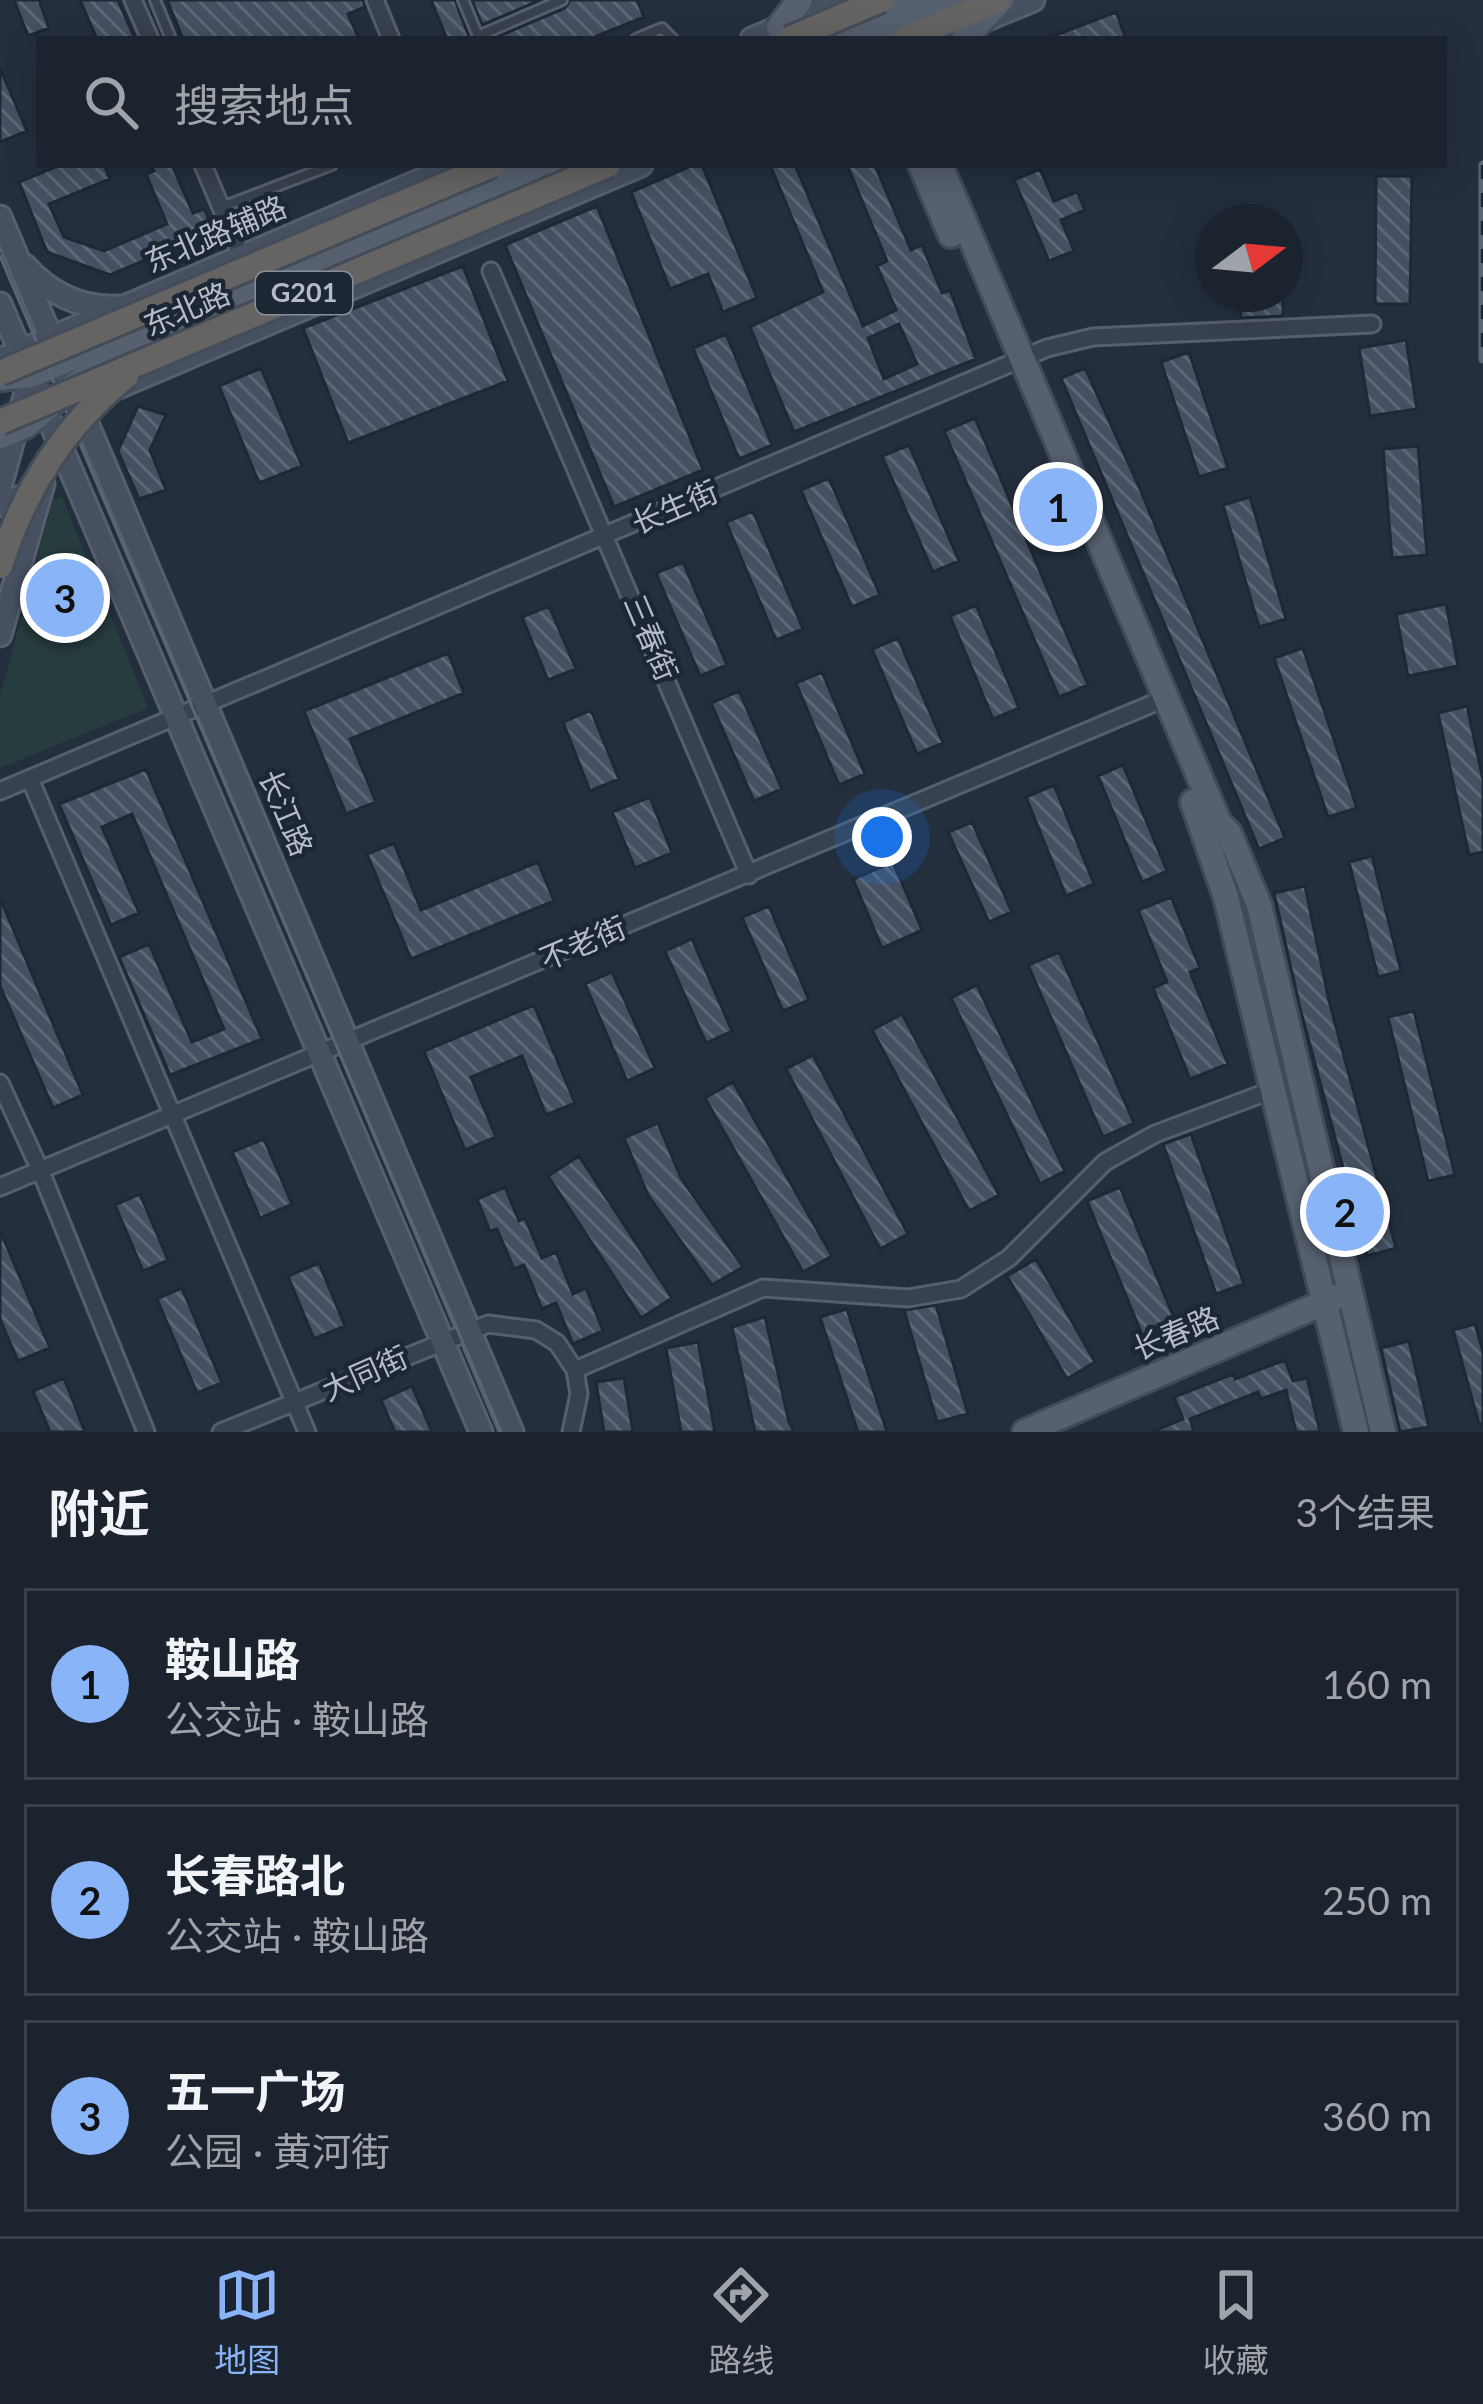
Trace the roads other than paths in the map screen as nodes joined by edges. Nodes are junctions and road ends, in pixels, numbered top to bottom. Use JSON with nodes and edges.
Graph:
{"nodes":[{"id":1,"x":134,"y":0,"type":"edge"},
{"id":2,"x":155,"y":0,"type":"edge"},
{"id":3,"x":375,"y":0,"type":"edge"},
{"id":4,"x":463,"y":0,"type":"edge"},
{"id":5,"x":562,"y":0,"type":"edge"},
{"id":6,"x":847,"y":0,"type":"edge"},
{"id":7,"x":919,"y":0,"type":"edge"},
{"id":8,"x":963,"y":0,"type":"edge"},
{"id":9,"x":1033,"y":0,"type":"edge"},
{"id":10,"x":807,"y":6,"type":"edge"},
{"id":11,"x":995,"y":7,"type":"edge"},
{"id":12,"x":878,"y":26,"type":"edge"},
{"id":13,"x":789,"y":35,"type":"edge"},
{"id":14,"x":149,"y":36,"type":"edge"},
{"id":15,"x":170,"y":36,"type":"edge"},
{"id":16,"x":391,"y":36,"type":"edge"},
{"id":17,"x":643,"y":36,"type":"edge"},
{"id":18,"x":670,"y":36,"type":"edge"},
{"id":19,"x":839,"y":36,"type":"edge"},
{"id":20,"x":944,"y":36,"type":"edge"},
{"id":21,"x":967,"y":36,"type":"edge"},
{"id":22,"x":204,"y":168,"type":"edge"},
{"id":23,"x":324,"y":168,"type":"edge"},
{"id":24,"x":445,"y":168,"type":"edge"},
{"id":25,"x":485,"y":168,"type":"edge"},
{"id":26,"x":522,"y":168,"type":"edge"},
{"id":27,"x":562,"y":168,"type":"edge"},
{"id":28,"x":601,"y":168,"type":"edge"},
{"id":29,"x":634,"y":168,"type":"edge"},
{"id":30,"x":922,"y":168,"type":"edge"},
{"id":31,"x":941,"y":168,"type":"edge"},
{"id":32,"x":400,"y":188,"type":"junction"},
{"id":33,"x":468,"y":193,"type":"edge"},
{"id":34,"x":221,"y":207,"type":"junction"},
{"id":35,"x":0,"y":217,"type":"edge"},
{"id":36,"x":512,"y":219,"type":"junction"},
{"id":37,"x":278,"y":241,"type":"junction"},
{"id":38,"x":16,"y":254,"type":"junction"},
{"id":39,"x":242,"y":256,"type":"junction"},
{"id":40,"x":491,"y":271,"type":"dead end"},
{"id":41,"x":251,"y":282,"type":"junction"},
{"id":42,"x":0,"y":304,"type":"edge"},
{"id":43,"x":125,"y":306,"type":"junction"},
{"id":44,"x":1372,"y":324,"type":"dead end"},
{"id":45,"x":51,"y":338,"type":"junction"},
{"id":46,"x":10,"y":355,"type":"edge"},
{"id":47,"x":151,"y":358,"type":"junction"},
{"id":48,"x":1014,"y":363,"type":"junction"},
{"id":49,"x":31,"y":375,"type":"junction"},
{"id":50,"x":0,"y":376,"type":"edge"},
{"id":51,"x":46,"y":411,"type":"edge"},
{"id":52,"x":0,"y":486,"type":"edge"},
{"id":53,"x":0,"y":505,"type":"edge"},
{"id":54,"x":29,"y":532,"type":"junction"},
{"id":55,"x":607,"y":537,"type":"junction"},
{"id":56,"x":0,"y":566,"type":"edge"},
{"id":57,"x":0,"y":635,"type":"edge"},
{"id":58,"x":1158,"y":701,"type":"junction"},
{"id":59,"x":207,"y":705,"type":"junction"},
{"id":60,"x":176,"y":718,"type":"junction"},
{"id":61,"x":30,"y":779,"type":"junction"},
{"id":62,"x":0,"y":791,"type":"edge"},
{"id":63,"x":749,"y":874,"type":"junction"},
{"id":64,"x":350,"y":1042,"type":"junction"},
{"id":65,"x":320,"y":1054,"type":"junction"},
{"id":66,"x":0,"y":1083,"type":"edge"},
{"id":67,"x":1275,"y":1089,"type":"junction"},
{"id":68,"x":174,"y":1116,"type":"junction"},
{"id":69,"x":41,"y":1172,"type":"junction"},
{"id":70,"x":0,"y":1187,"type":"edge"},
{"id":71,"x":1351,"y":1290,"type":"junction"},
{"id":72,"x":1325,"y":1302,"type":"junction"},
{"id":73,"x":469,"y":1329,"type":"junction"},
{"id":74,"x":442,"y":1340,"type":"junction"},
{"id":75,"x":575,"y":1370,"type":"junction"},
{"id":76,"x":296,"y":1405,"type":"junction"},
{"id":77,"x":146,"y":1432,"type":"edge"},
{"id":78,"x":221,"y":1432,"type":"edge"},
{"id":79,"x":307,"y":1432,"type":"edge"},
{"id":80,"x":481,"y":1432,"type":"edge"},
{"id":81,"x":512,"y":1432,"type":"edge"},
{"id":82,"x":571,"y":1432,"type":"edge"},
{"id":83,"x":1025,"y":1432,"type":"edge"},
{"id":84,"x":1356,"y":1432,"type":"edge"},
{"id":85,"x":1383,"y":1432,"type":"edge"}],
"edges":[{"from":1,"to":14,"type":"street"},
{"from":2,"to":15,"type":"lane"},
{"from":3,"to":16,"type":"street"},
{"from":4,"to":5,"type":"lane"},
{"from":6,"to":10,"type":"main road"},
{"from":6,"to":12,"type":"main road"},
{"from":7,"to":12,"type":"main road"},
{"from":8,"to":12,"type":"main road"},
{"from":9,"to":11,"type":"main road"},
{"from":10,"to":13,"type":"main road"},
{"from":11,"to":12,"type":"highway"},
{"from":11,"to":20,"type":"main road"},
{"from":11,"to":21,"type":"main road"},
{"from":12,"to":13,"type":"highway","bridge":true},
{"from":12,"to":19,"type":"main road"},
{"from":17,"to":18,"type":"lane"},
{"from":22,"to":34,"type":"street"},
{"from":23,"to":34,"type":"lane"},
{"from":24,"to":32,"type":"main road","name":"东北路辅路"},
{"from":25,"to":50,"type":"highway","name":"东北路","number":"G201","bridge":true},
{"from":26,"to":33,"type":"main road","name":"东北路"},
{"from":27,"to":33,"type":"main road","name":"东北路"},
{"from":28,"to":47,"type":"highway","name":"东北路","number":"G201","bridge":true},
{"from":29,"to":36,"type":"main road"},
{"from":30,"to":48,"type":"main road"},
{"from":31,"to":48,"type":"main road"},
{"from":32,"to":33,"type":"main road"},
{"from":32,"to":37,"type":"main road","name":"东北路辅路"},
{"from":33,"to":36,"type":"main road"},
{"from":33,"to":41,"type":"main road","name":"东北路"},
{"from":33,"to":51,"type":"main road","name":"东北路"},
{"from":34,"to":39,"type":"street"},
{"from":35,"to":38,"type":"main road","name":"长江路"},
{"from":36,"to":51,"type":"main road"},
{"from":37,"to":39,"type":"main road","name":"东北路辅路"},
{"from":37,"to":41,"type":"main road"},
{"from":38,"to":43,"type":"main road"},
{"from":38,"to":45,"type":"main road","name":"长江路"},
{"from":39,"to":43,"type":"main road","name":"东北路辅路"},
{"from":40,"to":55,"type":"street","name":"三春街"},
{"from":41,"to":51,"type":"main road","name":"东北路"},
{"from":42,"to":46,"type":"main road","name":"长江路"},
{"from":43,"to":45,"type":"main road","name":"东北路辅路"},
{"from":44,"to":48,"type":"street","name":"长生街"},
{"from":45,"to":46,"type":"main road","name":"东北路辅路"},
{"from":45,"to":51,"type":"main road","name":"长江路"},
{"from":46,"to":49,"type":"main road","name":"长江路"},
{"from":47,"to":51,"type":"highway","name":"东北路","number":"G201","bridge":true},
{"from":47,"to":56,"type":"highway","bridge":true},
{"from":48,"to":55,"type":"street","name":"长生街"},
{"from":48,"to":58,"type":"main road"},
{"from":49,"to":50,"type":"main road","name":"东北路"},
{"from":49,"to":51,"type":"main road","name":"东北路"},
{"from":49,"to":51,"type":"main road"},
{"from":49,"to":51,"type":"main road","name":"长江路"},
{"from":51,"to":52,"type":"main road"},
{"from":51,"to":54,"type":"main road"},
{"from":51,"to":59,"type":"main road","name":"长江路"},
{"from":51,"to":60,"type":"main road","name":"长江路"},
{"from":53,"to":54,"type":"main road"},
{"from":54,"to":57,"type":"main road"},
{"from":55,"to":59,"type":"street","name":"长生街"},
{"from":55,"to":63,"type":"street","name":"三春街"},
{"from":58,"to":63,"type":"street","name":"不老街"},
{"from":58,"to":67,"type":"main road"},
{"from":58,"to":71,"type":"main road"},
{"from":59,"to":60,"type":"street","name":"长生街"},
{"from":59,"to":64,"type":"main road","name":"长江路"},
{"from":60,"to":61,"type":"street","name":"长生街"},
{"from":60,"to":65,"type":"main road","name":"长江路"},
{"from":61,"to":62,"type":"street","name":"长生街"},
{"from":61,"to":68,"type":"street"},
{"from":63,"to":64,"type":"street","name":"不老街"},
{"from":64,"to":65,"type":"street","name":"不老街"},
{"from":64,"to":73,"type":"main road","name":"长江路"},
{"from":65,"to":68,"type":"street","name":"不老街"},
{"from":65,"to":74,"type":"main road","name":"长江路"},
{"from":66,"to":69,"type":"street"},
{"from":67,"to":72,"type":"main road"},
{"from":67,"to":75,"type":"street"},
{"from":68,"to":69,"type":"street","name":"不老街"},
{"from":68,"to":76,"type":"street"},
{"from":69,"to":70,"type":"street","name":"不老街"},
{"from":69,"to":77,"type":"street"},
{"from":71,"to":72,"type":"main road","name":"长春路"},
{"from":71,"to":85,"type":"main road"},
{"from":72,"to":83,"type":"main road","name":"长春路"},
{"from":72,"to":84,"type":"main road"},
{"from":73,"to":74,"type":"street","name":"大同街"},
{"from":73,"to":75,"type":"street"},
{"from":73,"to":81,"type":"main road","name":"长江路"},
{"from":74,"to":76,"type":"street","name":"大同街"},
{"from":74,"to":80,"type":"main road","name":"长江路"},
{"from":75,"to":82,"type":"street"},
{"from":76,"to":78,"type":"street","name":"大同街"},
{"from":76,"to":79,"type":"street"}]}
